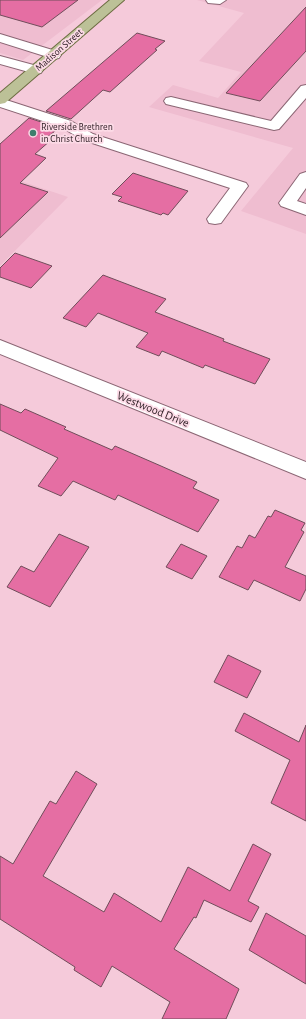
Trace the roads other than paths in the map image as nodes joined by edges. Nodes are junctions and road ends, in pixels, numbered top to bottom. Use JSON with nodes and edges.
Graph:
{"nodes":[{"id":1,"x":118,"y":0,"type":"edge"},
{"id":2,"x":212,"y":0,"type":"edge"},
{"id":3,"x":220,"y":0,"type":"edge"},
{"id":4,"x":0,"y":38,"type":"edge"},
{"id":5,"x":54,"y":55,"type":"junction"},
{"id":6,"x":0,"y":60,"type":"edge"},
{"id":7,"x":36,"y":70,"type":"junction"},
{"id":8,"x":306,"y":89,"type":"edge"},
{"id":9,"x":0,"y":101,"type":"edge"},
{"id":10,"x":171,"y":102,"type":"dead end"},
{"id":11,"x":306,"y":177,"type":"edge"},
{"id":12,"x":306,"y":210,"type":"edge"},
{"id":13,"x":215,"y":219,"type":"dead end"},
{"id":14,"x":0,"y":347,"type":"edge"},
{"id":15,"x":306,"y":471,"type":"edge"}],
"edges":[{"from":1,"to":5,"type":"main road","name":"Madison Street"},
{"from":2,"to":3,"type":"street"},
{"from":4,"to":5,"type":"street"},
{"from":5,"to":7,"type":"main road","name":"Madison Street"},
{"from":6,"to":7,"type":"street"},
{"from":7,"to":9,"type":"main road","name":"Madison Street"},
{"from":8,"to":10,"type":"street"},
{"from":9,"to":13,"type":"street"},
{"from":11,"to":12,"type":"street"},
{"from":14,"to":15,"type":"street","name":"Westwood Drive"}]}
